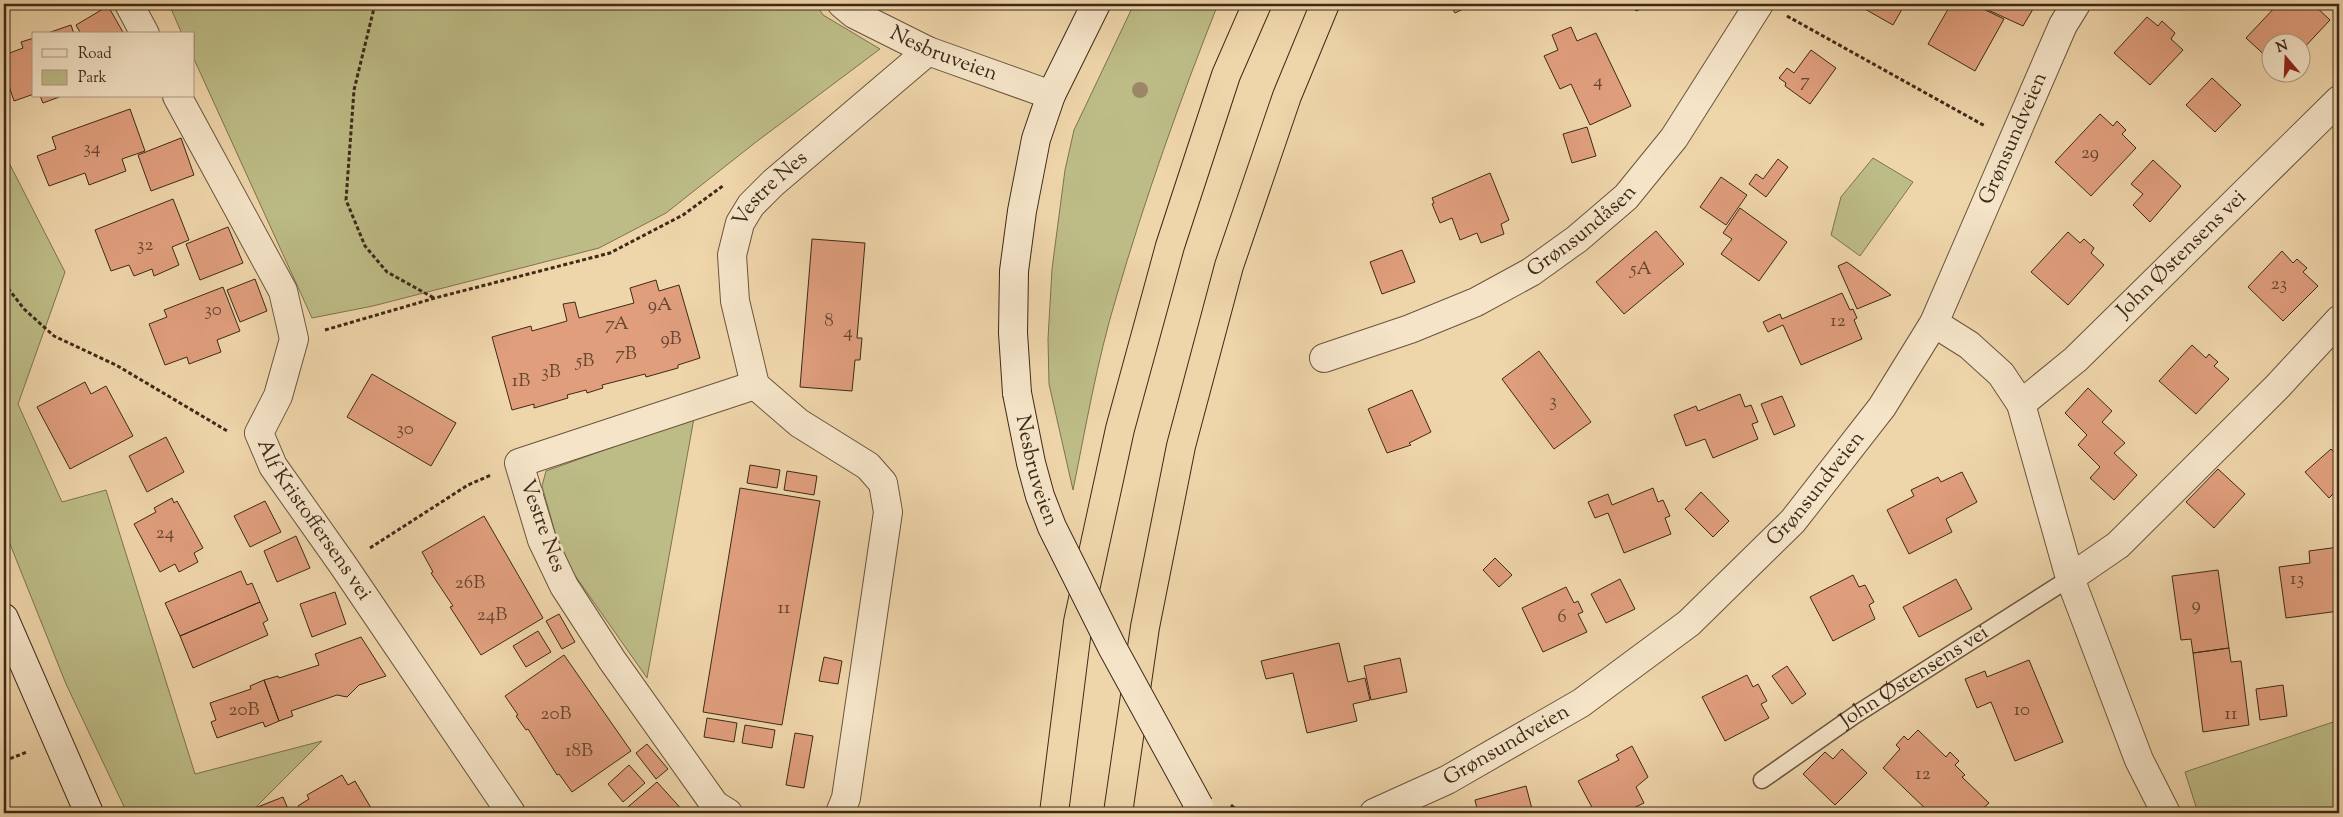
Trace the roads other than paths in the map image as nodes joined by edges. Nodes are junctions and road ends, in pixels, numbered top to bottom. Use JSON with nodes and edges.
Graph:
{"nodes":[{"id":1,"x":129,"y":4,"type":"edge"},
{"id":2,"x":842,"y":4,"type":"edge"},
{"id":3,"x":1096,"y":4,"type":"edge"},
{"id":4,"x":1257,"y":4,"type":"edge"},
{"id":5,"x":1325,"y":4,"type":"edge"},
{"id":6,"x":2076,"y":4,"type":"edge"},
{"id":7,"x":1770,"y":8,"type":"edge"},
{"id":8,"x":144,"y":32,"type":"edge"},
{"id":9,"x":928,"y":51,"type":"junction"},
{"id":10,"x":1050,"y":96,"type":"junction"},
{"id":11,"x":178,"y":98,"type":"edge"},
{"id":12,"x":2339,"y":100,"type":"edge"},
{"id":13,"x":2339,"y":320,"type":"edge"},
{"id":14,"x":1934,"y":323,"type":"junction"},
{"id":15,"x":1324,"y":358,"type":"dead end"},
{"id":16,"x":755,"y":385,"type":"junction"},
{"id":17,"x":2022,"y":404,"type":"junction"},
{"id":18,"x":2070,"y":578,"type":"junction"},
{"id":19,"x":4,"y":618,"type":"edge"},
{"id":20,"x":1762,"y":780,"type":"dead end"},
{"id":21,"x":1201,"y":810,"type":"edge"},
{"id":22,"x":89,"y":813,"type":"edge"},
{"id":23,"x":511,"y":813,"type":"edge"},
{"id":24,"x":728,"y":813,"type":"edge"},
{"id":25,"x":840,"y":813,"type":"edge"},
{"id":26,"x":1054,"y":813,"type":"edge"},
{"id":27,"x":1118,"y":813,"type":"edge"},
{"id":28,"x":1374,"y":813,"type":"edge"},
{"id":29,"x":2166,"y":813,"type":"edge"}],
"edges":[{"from":1,"to":8,"type":"street"},
{"from":2,"to":9,"type":"street","name":"Nesbruveien"},
{"from":3,"to":10,"type":"street","name":"Nesbruveien"},
{"from":4,"to":26,"type":"highway"},
{"from":5,"to":27,"type":"highway"},
{"from":6,"to":14,"type":"street","name":"Grønsundveien"},
{"from":7,"to":15,"type":"street","name":"Grønsundåsen"},
{"from":9,"to":10,"type":"street","name":"Nesbruveien"},
{"from":9,"to":16,"type":"street","name":"Vestre Nes"},
{"from":10,"to":21,"type":"street","name":"Nesbruveien","bridge":true},
{"from":11,"to":23,"type":"street","name":"Alf Kristoffersens vei"},
{"from":12,"to":17,"type":"street","name":"John Østensens vei"},
{"from":13,"to":18,"type":"street","name":"John Østensens vei"},
{"from":14,"to":17,"type":"street"},
{"from":14,"to":28,"type":"street","name":"Grønsundveien"},
{"from":16,"to":24,"type":"street","name":"Vestre Nes"},
{"from":16,"to":25,"type":"street"},
{"from":17,"to":18,"type":"street"},
{"from":18,"to":20,"type":"lane","name":"John Østensens vei"},
{"from":18,"to":29,"type":"street"},
{"from":19,"to":22,"type":"street"}]}
